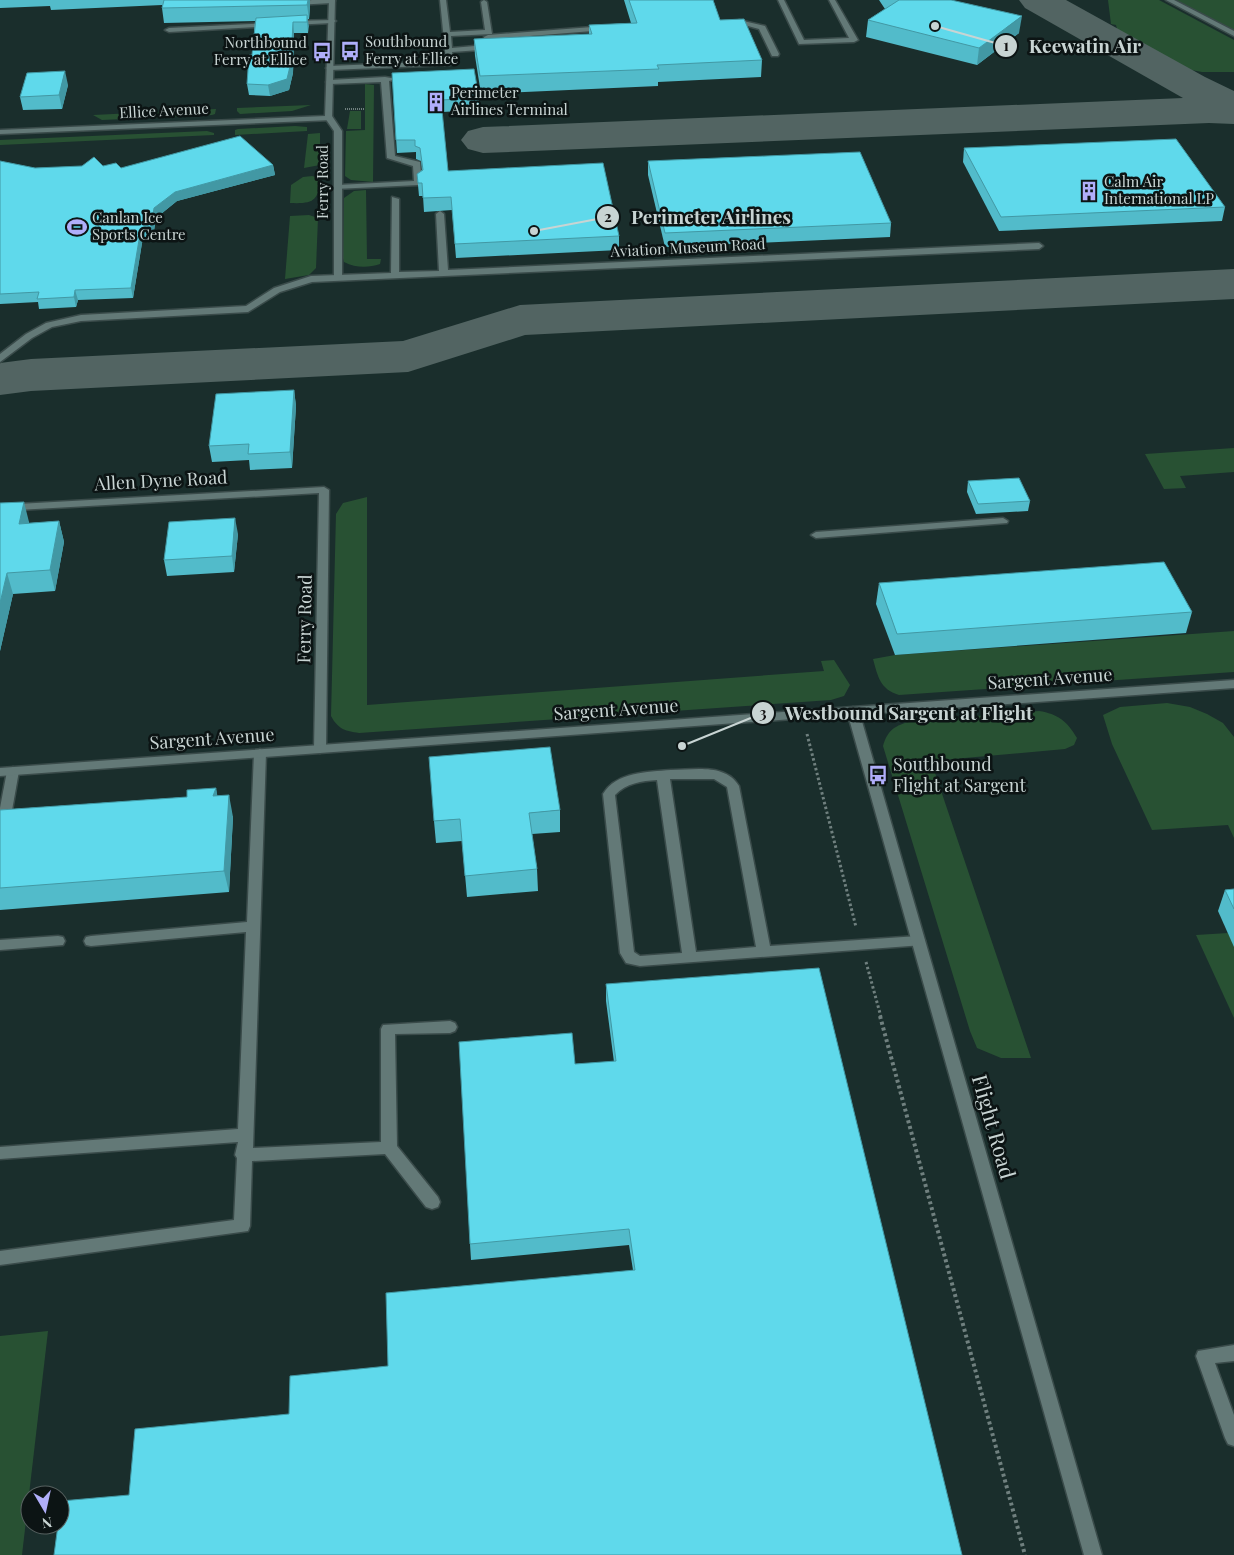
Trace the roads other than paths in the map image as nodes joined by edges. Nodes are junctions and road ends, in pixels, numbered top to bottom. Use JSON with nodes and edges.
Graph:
{"nodes":[{"id":1,"x":443,"y":0,"type":"edge"},
{"id":2,"x":781,"y":0,"type":"edge"},
{"id":3,"x":832,"y":0,"type":"edge"},
{"id":4,"x":1168,"y":0,"type":"edge"},
{"id":5,"x":332,"y":1,"type":"edge"},
{"id":6,"x":484,"y":2,"type":"dead end"},
{"id":7,"x":283,"y":3,"type":"edge"},
{"id":8,"x":332,"y":21,"type":"junction"},
{"id":9,"x":739,"y":22,"type":"edge"},
{"id":10,"x":610,"y":28,"type":"edge"},
{"id":11,"x":170,"y":30,"type":"edge"},
{"id":12,"x":447,"y":34,"type":"junction"},
{"id":13,"x":1234,"y":34,"type":"edge"},
{"id":14,"x":490,"y":47,"type":"junction"},
{"id":15,"x":499,"y":47,"type":"edge"},
{"id":16,"x":449,"y":50,"type":"junction"},
{"id":17,"x":774,"y":54,"type":"dead end"},
{"id":18,"x":330,"y":68,"type":"junction"},
{"id":19,"x":404,"y":78,"type":"edge"},
{"id":20,"x":385,"y":79,"type":"junction"},
{"id":21,"x":330,"y":82,"type":"junction"},
{"id":22,"x":329,"y":118,"type":"junction"},
{"id":23,"x":0,"y":132,"type":"edge"},
{"id":24,"x":338,"y":187,"type":"junction"},
{"id":25,"x":395,"y":199,"type":"dead end"},
{"id":26,"x":440,"y":214,"type":"edge"},
{"id":27,"x":1039,"y":246,"type":"dead end"},
{"id":28,"x":444,"y":272,"type":"junction"},
{"id":29,"x":395,"y":274,"type":"junction"},
{"id":30,"x":338,"y":277,"type":"junction"},
{"id":31,"x":0,"y":359,"type":"edge"},
{"id":32,"x":324,"y":490,"type":"joint"},
{"id":33,"x":0,"y":508,"type":"edge"},
{"id":34,"x":1003,"y":521,"type":"dead end"},
{"id":35,"x":816,"y":534,"type":"dead end"},
{"id":36,"x":1234,"y":684,"type":"edge"},
{"id":37,"x":853,"y":711,"type":"junction"},
{"id":38,"x":320,"y":749,"type":"junction"},
{"id":39,"x":260,"y":753,"type":"junction"},
{"id":40,"x":6,"y":772,"type":"edge"},
{"id":41,"x":663,"y":777,"type":"junction"},
{"id":42,"x":0,"y":816,"type":"edge"},
{"id":43,"x":253,"y":926,"type":"junction"},
{"id":44,"x":58,"y":941,"type":"dead end"},
{"id":45,"x":91,"y":941,"type":"dead end"},
{"id":46,"x":918,"y":941,"type":"junction"},
{"id":47,"x":0,"y":946,"type":"edge"},
{"id":48,"x":764,"y":952,"type":"junction"},
{"id":49,"x":690,"y":957,"type":"junction"},
{"id":50,"x":450,"y":1027,"type":"dead end"},
{"id":51,"x":243,"y":1135,"type":"junction"},
{"id":52,"x":388,"y":1148,"type":"junction"},
{"id":53,"x":0,"y":1153,"type":"edge"},
{"id":54,"x":243,"y":1155,"type":"junction"},
{"id":55,"x":432,"y":1202,"type":"dead end"},
{"id":56,"x":0,"y":1258,"type":"edge"},
{"id":57,"x":1234,"y":1353,"type":"edge"},
{"id":58,"x":1234,"y":1438,"type":"edge"},
{"id":59,"x":1093,"y":1555,"type":"edge"}],
"edges":[{"from":1,"to":12,"type":"street"},
{"from":2,"to":3,"type":"street"},
{"from":4,"to":13,"type":"street"},
{"from":5,"to":7,"type":"street"},
{"from":5,"to":8,"type":"street","name":"Ferry Road"},
{"from":6,"to":12,"type":"street"},
{"from":8,"to":11,"type":"street"},
{"from":8,"to":18,"type":"street","name":"Ferry Road"},
{"from":9,"to":17,"type":"street"},
{"from":10,"to":14,"type":"street"},
{"from":12,"to":16,"type":"street"},
{"from":14,"to":15,"type":"street"},
{"from":14,"to":16,"type":"street"},
{"from":16,"to":18,"type":"street"},
{"from":18,"to":21,"type":"street","name":"Ferry Road"},
{"from":19,"to":20,"type":"street"},
{"from":20,"to":21,"type":"street"},
{"from":20,"to":24,"type":"street"},
{"from":21,"to":22,"type":"street","name":"Ferry Road"},
{"from":22,"to":23,"type":"street","name":"Ellice Avenue"},
{"from":22,"to":24,"type":"street","name":"Ferry Road"},
{"from":24,"to":30,"type":"street","name":"Ferry Road"},
{"from":25,"to":29,"type":"street"},
{"from":26,"to":28,"type":"street"},
{"from":27,"to":28,"type":"street","name":"Aviation Museum Road"},
{"from":28,"to":29,"type":"street","name":"Aviation Museum Road"},
{"from":29,"to":30,"type":"street","name":"Aviation Museum Road"},
{"from":30,"to":31,"type":"street","name":"Aviation Museum Road"},
{"from":32,"to":33,"type":"street","name":"Allen Dyne Road"},
{"from":32,"to":38,"type":"street","name":"Ferry Road"},
{"from":34,"to":35,"type":"street"},
{"from":36,"to":37,"type":"street","name":"Sargent Avenue"},
{"from":37,"to":38,"type":"street","name":"Sargent Avenue"},
{"from":37,"to":46,"type":"street","name":"Flight Road"},
{"from":38,"to":39,"type":"street","name":"Sargent Avenue"},
{"from":39,"to":40,"type":"street","name":"Sargent Avenue"},
{"from":39,"to":43,"type":"street"},
{"from":40,"to":42,"type":"street"},
{"from":41,"to":48,"type":"street"},
{"from":41,"to":49,"type":"street"},
{"from":41,"to":49,"type":"street"},
{"from":43,"to":45,"type":"street"},
{"from":43,"to":51,"type":"street"},
{"from":44,"to":47,"type":"street"},
{"from":46,"to":48,"type":"street"},
{"from":46,"to":59,"type":"street","name":"Flight Road"},
{"from":48,"to":49,"type":"street"},
{"from":50,"to":52,"type":"street"},
{"from":51,"to":53,"type":"street"},
{"from":51,"to":54,"type":"street"},
{"from":52,"to":54,"type":"street"},
{"from":52,"to":55,"type":"street"},
{"from":54,"to":56,"type":"street"},
{"from":57,"to":58,"type":"street"}]}
